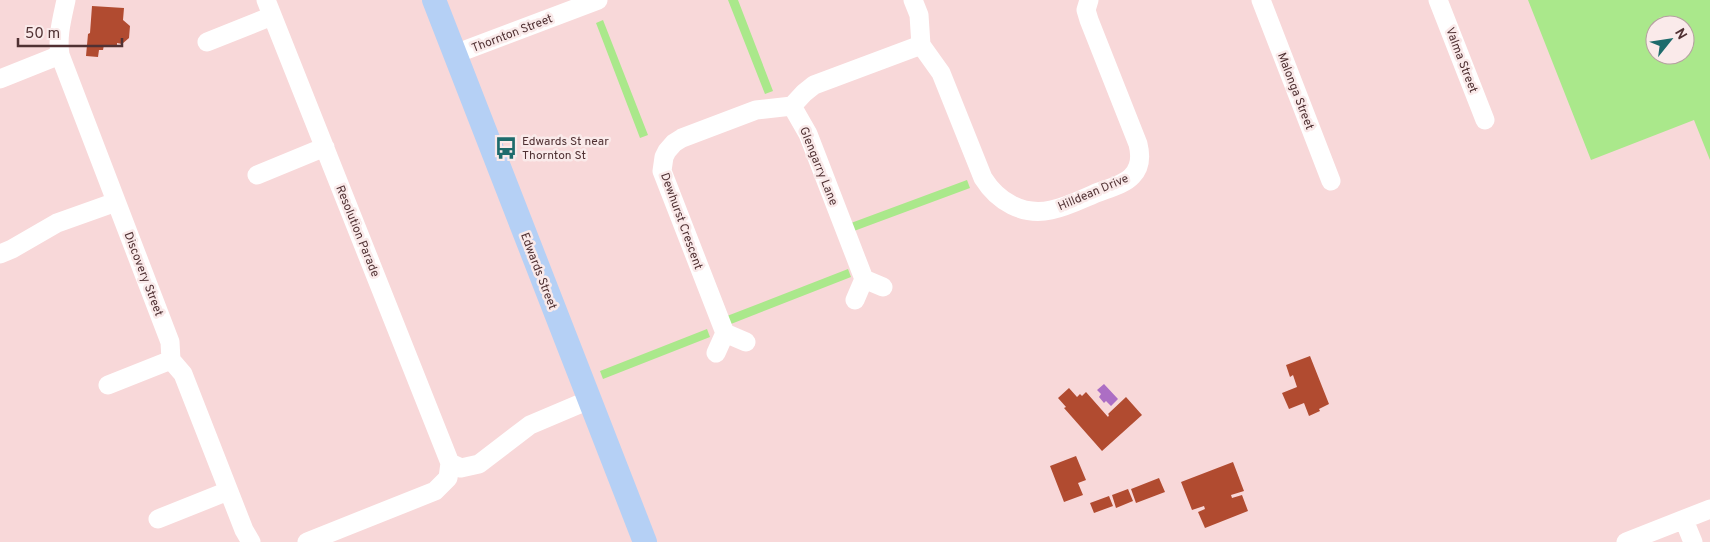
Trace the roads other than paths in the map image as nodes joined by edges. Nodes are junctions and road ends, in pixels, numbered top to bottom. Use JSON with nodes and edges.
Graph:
{"nodes":[{"id":1,"x":66,"y":0,"type":"edge"},
{"id":2,"x":434,"y":0,"type":"edge"},
{"id":3,"x":598,"y":0,"type":"edge"},
{"id":4,"x":913,"y":0,"type":"edge"},
{"id":5,"x":1089,"y":0,"type":"edge"},
{"id":6,"x":1261,"y":0,"type":"edge"},
{"id":7,"x":1438,"y":0,"type":"edge"},
{"id":8,"x":269,"y":8,"type":"edge"},
{"id":9,"x":207,"y":42,"type":"dead end"},
{"id":10,"x":922,"y":45,"type":"junction"},
{"id":11,"x":455,"y":54,"type":"junction"},
{"id":12,"x":60,"y":55,"type":"junction"},
{"id":13,"x":0,"y":79,"type":"edge"},
{"id":14,"x":792,"y":106,"type":"junction"},
{"id":15,"x":1485,"y":120,"type":"dead end"},
{"id":16,"x":325,"y":147,"type":"junction"},
{"id":17,"x":257,"y":175,"type":"dead end"},
{"id":18,"x":1331,"y":181,"type":"dead end"},
{"id":19,"x":116,"y":202,"type":"junction"},
{"id":20,"x":0,"y":254,"type":"edge"},
{"id":21,"x":864,"y":279,"type":"junction"},
{"id":22,"x":883,"y":287,"type":"dead end"},
{"id":23,"x":855,"y":300,"type":"dead end"},
{"id":24,"x":725,"y":333,"type":"junction"},
{"id":25,"x":746,"y":342,"type":"dead end"},
{"id":26,"x":716,"y":353,"type":"dead end"},
{"id":27,"x":171,"y":360,"type":"junction"},
{"id":28,"x":108,"y":385,"type":"dead end"},
{"id":29,"x":589,"y":400,"type":"junction"},
{"id":30,"x":450,"y":463,"type":"junction"},
{"id":31,"x":228,"y":491,"type":"junction"},
{"id":32,"x":1710,"y":509,"type":"edge"},
{"id":33,"x":158,"y":519,"type":"dead end"},
{"id":34,"x":1684,"y":520,"type":"junction"},
{"id":35,"x":251,"y":542,"type":"edge"},
{"id":36,"x":307,"y":542,"type":"edge"},
{"id":37,"x":645,"y":542,"type":"edge"},
{"id":38,"x":1626,"y":542,"type":"edge"},
{"id":39,"x":1692,"y":542,"type":"edge"}],
"edges":[{"from":1,"to":12,"type":"street","name":"Discovery Street"},
{"from":2,"to":11,"type":"main road","name":"Edwards Street"},
{"from":3,"to":11,"type":"street","name":"Thornton Street"},
{"from":4,"to":10,"type":"street","name":"Hilldean Drive"},
{"from":5,"to":10,"type":"street","name":"Hilldean Drive"},
{"from":6,"to":18,"type":"street","name":"Malonga Street"},
{"from":7,"to":15,"type":"street","name":"Valma Street"},
{"from":8,"to":9,"type":"street"},
{"from":8,"to":16,"type":"street","name":"Resolution Parade"},
{"from":10,"to":14,"type":"street"},
{"from":11,"to":29,"type":"main road","name":"Edwards Street"},
{"from":12,"to":13,"type":"street"},
{"from":12,"to":19,"type":"street","name":"Discovery Street"},
{"from":14,"to":21,"type":"street","name":"Glengarry Lane"},
{"from":14,"to":24,"type":"street","name":"Dewhurst Crescent"},
{"from":16,"to":17,"type":"street"},
{"from":16,"to":30,"type":"street","name":"Resolution Parade"},
{"from":19,"to":20,"type":"street"},
{"from":19,"to":27,"type":"street","name":"Discovery Street"},
{"from":21,"to":22,"type":"street"},
{"from":21,"to":23,"type":"street"},
{"from":24,"to":25,"type":"street"},
{"from":24,"to":26,"type":"street"},
{"from":27,"to":28,"type":"street"},
{"from":27,"to":31,"type":"street","name":"Discovery Street"},
{"from":29,"to":30,"type":"street"},
{"from":29,"to":37,"type":"main road","name":"Edwards Street"},
{"from":30,"to":36,"type":"street"},
{"from":31,"to":33,"type":"street"},
{"from":31,"to":35,"type":"street","name":"Discovery Street"},
{"from":32,"to":34,"type":"street"},
{"from":34,"to":38,"type":"street"},
{"from":34,"to":39,"type":"street"}]}
